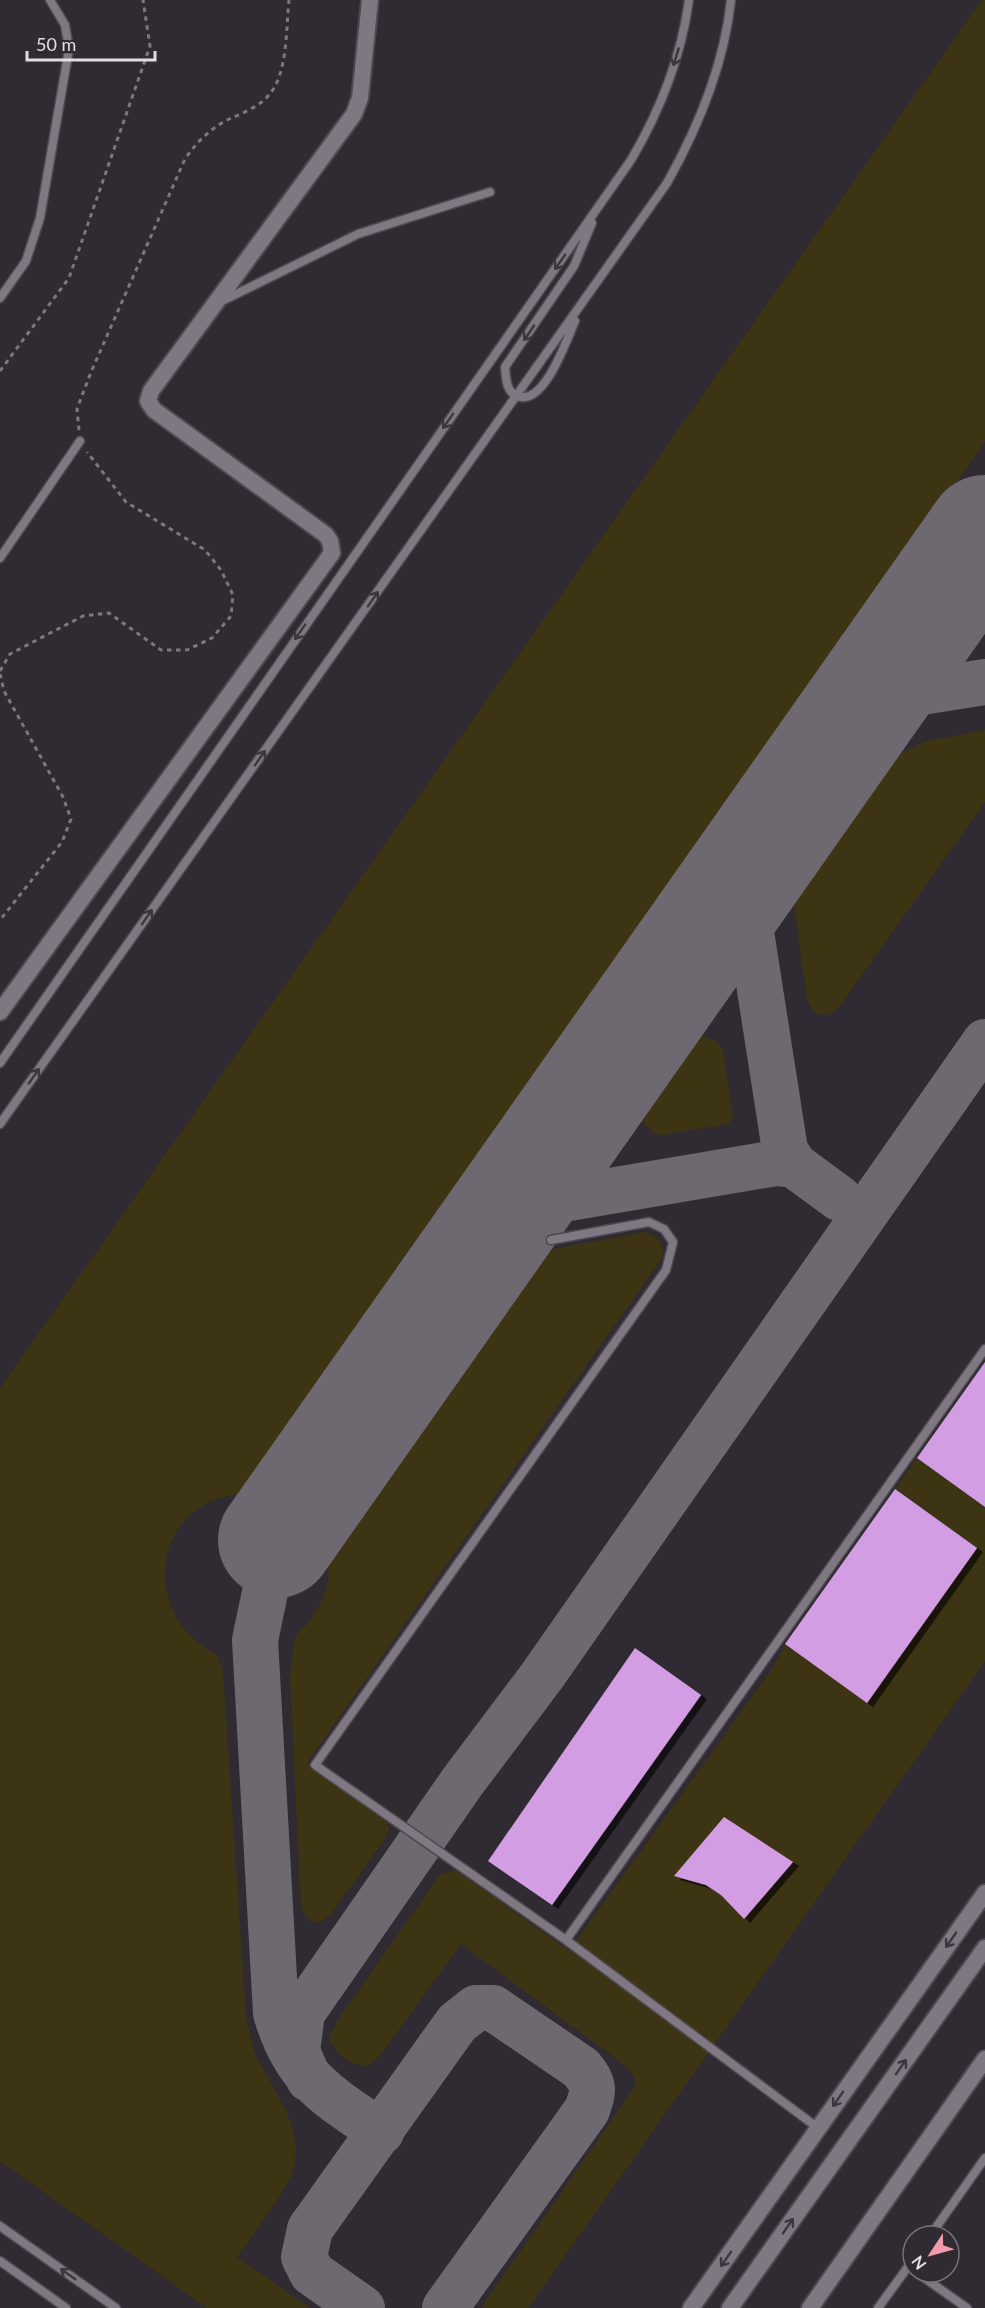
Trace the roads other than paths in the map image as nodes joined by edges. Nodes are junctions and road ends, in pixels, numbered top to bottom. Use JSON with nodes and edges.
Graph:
{"nodes":[{"id":1,"x":50,"y":0,"type":"edge"},
{"id":2,"x":370,"y":0,"type":"edge"},
{"id":3,"x":689,"y":0,"type":"edge"},
{"id":4,"x":731,"y":0,"type":"edge"},
{"id":5,"x":490,"y":192,"type":"dead end"},
{"id":6,"x":598,"y":209,"type":"junction"},
{"id":7,"x":0,"y":298,"type":"edge"},
{"id":8,"x":582,"y":304,"type":"junction"},
{"id":9,"x":214,"y":305,"type":"junction"},
{"id":10,"x":517,"y":396,"type":"junction"},
{"id":11,"x":80,"y":441,"type":"dead end"},
{"id":12,"x":0,"y":558,"type":"edge"},
{"id":13,"x":0,"y":1012,"type":"edge"},
{"id":14,"x":0,"y":1062,"type":"edge"},
{"id":15,"x":0,"y":1124,"type":"edge"},
{"id":16,"x":551,"y":1240,"type":"dead end"},
{"id":17,"x":985,"y":1349,"type":"edge"},
{"id":18,"x":985,"y":1893,"type":"edge"},
{"id":19,"x":566,"y":1940,"type":"junction"},
{"id":20,"x":985,"y":1948,"type":"edge"},
{"id":21,"x":985,"y":2059,"type":"edge"},
{"id":22,"x":819,"y":2128,"type":"junction"},
{"id":23,"x":985,"y":2158,"type":"edge"},
{"id":24,"x":938,"y":2224,"type":"edge"},
{"id":25,"x":0,"y":2226,"type":"edge"},
{"id":26,"x":0,"y":2261,"type":"edge"},
{"id":27,"x":901,"y":2280,"type":"edge"},
{"id":28,"x":935,"y":2284,"type":"edge"},
{"id":29,"x":66,"y":2308,"type":"edge"},
{"id":30,"x":116,"y":2308,"type":"edge"},
{"id":31,"x":691,"y":2308,"type":"edge"},
{"id":32,"x":730,"y":2308,"type":"edge"},
{"id":33,"x":810,"y":2308,"type":"edge"},
{"id":34,"x":878,"y":2308,"type":"edge"},
{"id":35,"x":967,"y":2308,"type":"edge"}],
"edges":[{"from":1,"to":7,"type":"lane"},
{"from":2,"to":9,"type":"street"},
{"from":3,"to":6,"type":"lane","one_way":true},
{"from":4,"to":8,"type":"lane"},
{"from":5,"to":9,"type":"lane"},
{"from":6,"to":10,"type":"lane","one_way":true},
{"from":6,"to":14,"type":"lane","one_way":true},
{"from":8,"to":10,"type":"lane"},
{"from":8,"to":10,"type":"lane"},
{"from":9,"to":13,"type":"street"},
{"from":15,"to":10,"type":"lane","one_way":true},
{"from":11,"to":12,"type":"lane"},
{"from":16,"to":19,"type":"lane"},
{"from":17,"to":19,"type":"lane"},
{"from":18,"to":22,"type":"street","one_way":true},
{"from":19,"to":22,"type":"lane"},
{"from":32,"to":20,"type":"street","one_way":true},
{"from":21,"to":33,"type":"street"},
{"from":22,"to":31,"type":"street","one_way":true},
{"from":23,"to":24,"type":"lane"},
{"from":30,"to":25,"type":"lane","one_way":true},
{"from":26,"to":29,"type":"lane"},
{"from":27,"to":34,"type":"lane"},
{"from":28,"to":35,"type":"lane"}]}
